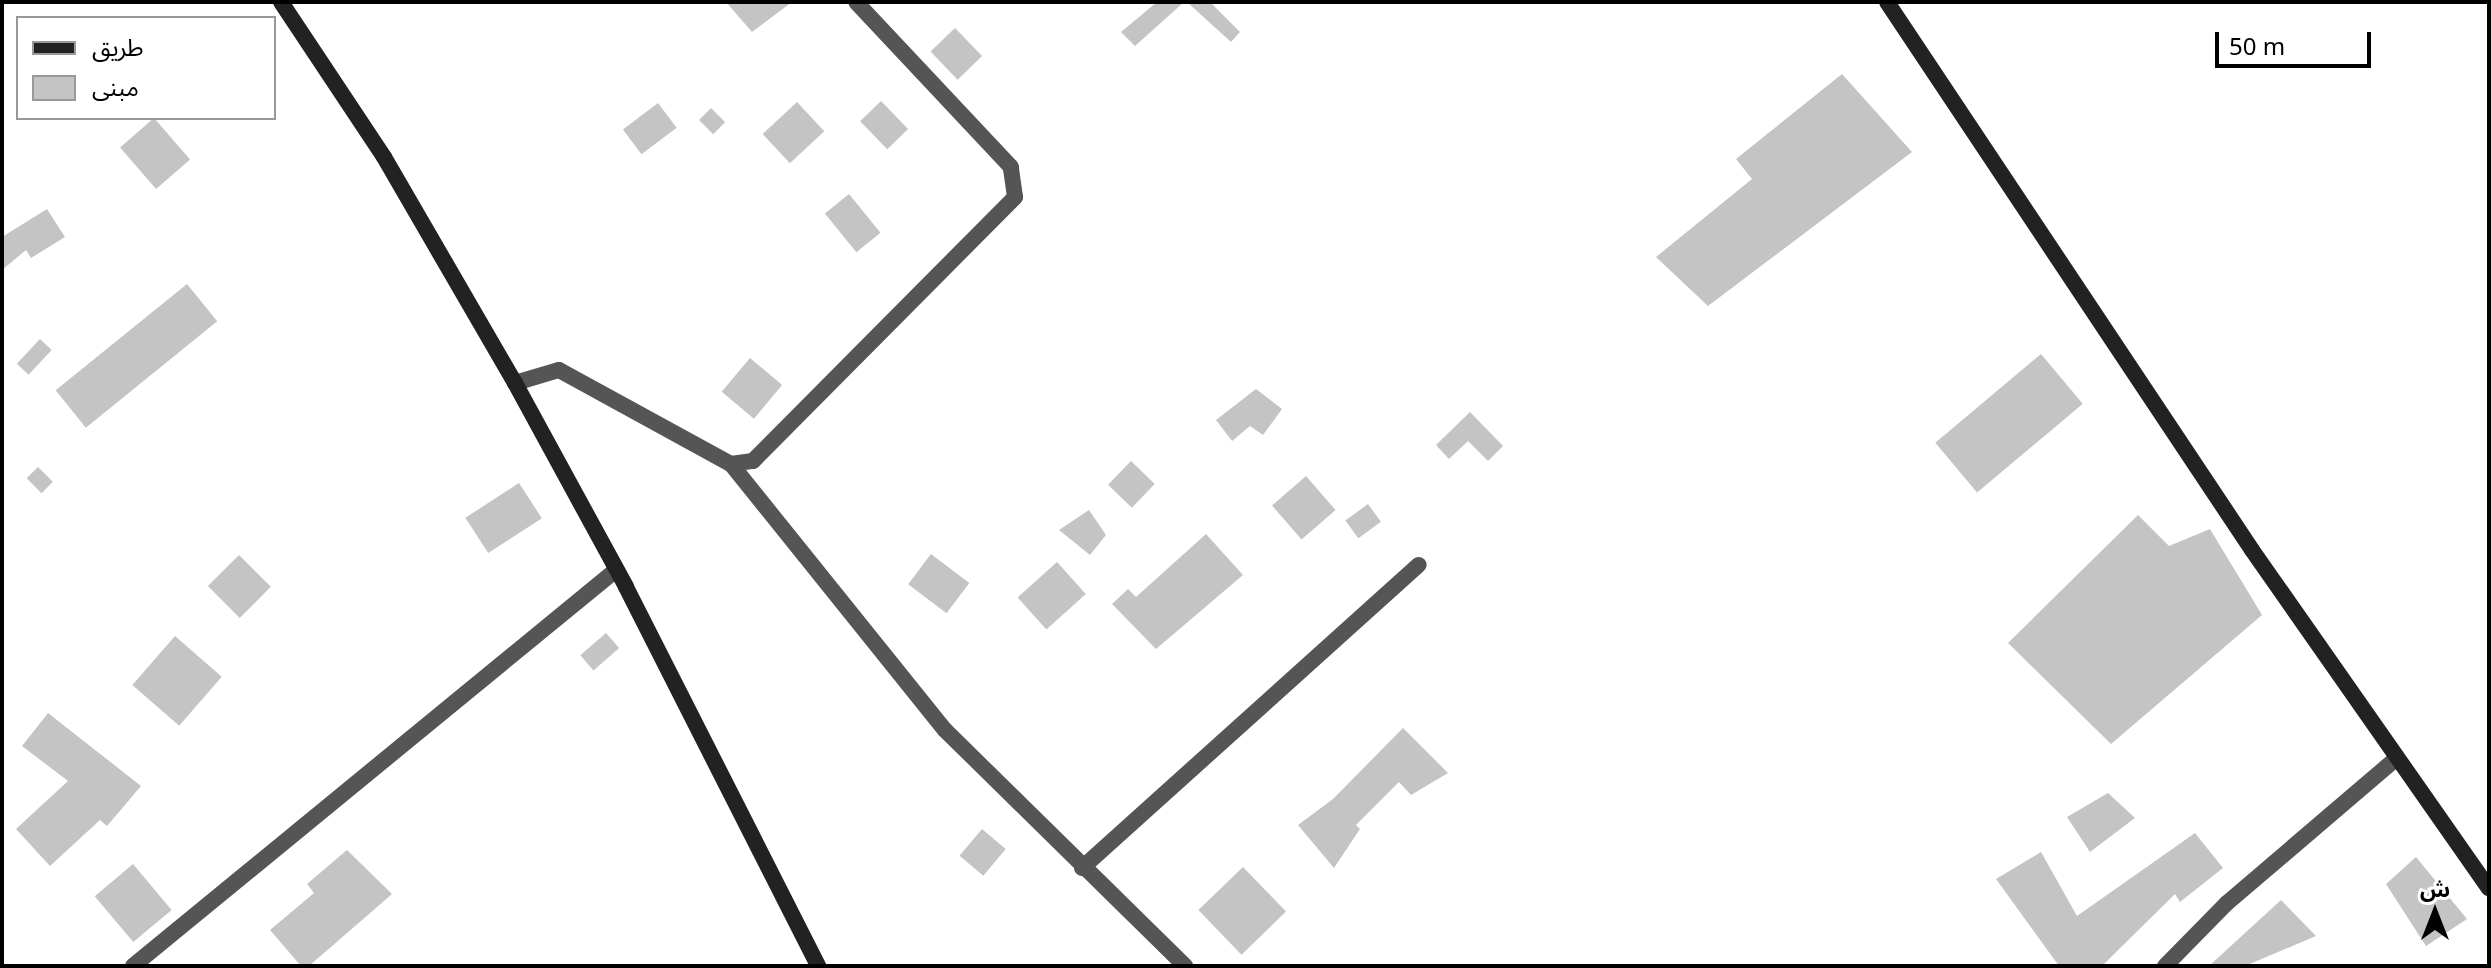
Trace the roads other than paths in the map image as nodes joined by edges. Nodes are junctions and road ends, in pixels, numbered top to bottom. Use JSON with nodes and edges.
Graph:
{"nodes":[{"id":1,"x":281,"y":2,"type":"edge"},
{"id":2,"x":856,"y":2,"type":"edge"},
{"id":3,"x":1887,"y":2,"type":"edge"},
{"id":4,"x":515,"y":383,"type":"junction"},
{"id":5,"x":731,"y":464,"type":"junction"},
{"id":6,"x":1419,"y":565,"type":"dead end"},
{"id":7,"x":616,"y":570,"type":"junction"},
{"id":8,"x":2397,"y":758,"type":"junction"},
{"id":9,"x":1082,"y":868,"type":"junction"},
{"id":10,"x":2489,"y":888,"type":"edge"},
{"id":11,"x":133,"y":966,"type":"edge"},
{"id":12,"x":818,"y":966,"type":"edge"},
{"id":13,"x":1185,"y":966,"type":"edge"},
{"id":14,"x":2165,"y":966,"type":"edge"}],
"edges":[{"from":1,"to":4,"type":"street"},
{"from":2,"to":5,"type":"street"},
{"from":3,"to":8,"type":"street"},
{"from":4,"to":5,"type":"street"},
{"from":4,"to":7,"type":"street"},
{"from":5,"to":9,"type":"street"},
{"from":6,"to":9,"type":"street"},
{"from":7,"to":11,"type":"street"},
{"from":7,"to":12,"type":"street"},
{"from":8,"to":10,"type":"street"},
{"from":8,"to":14,"type":"street"},
{"from":9,"to":13,"type":"street"}]}
